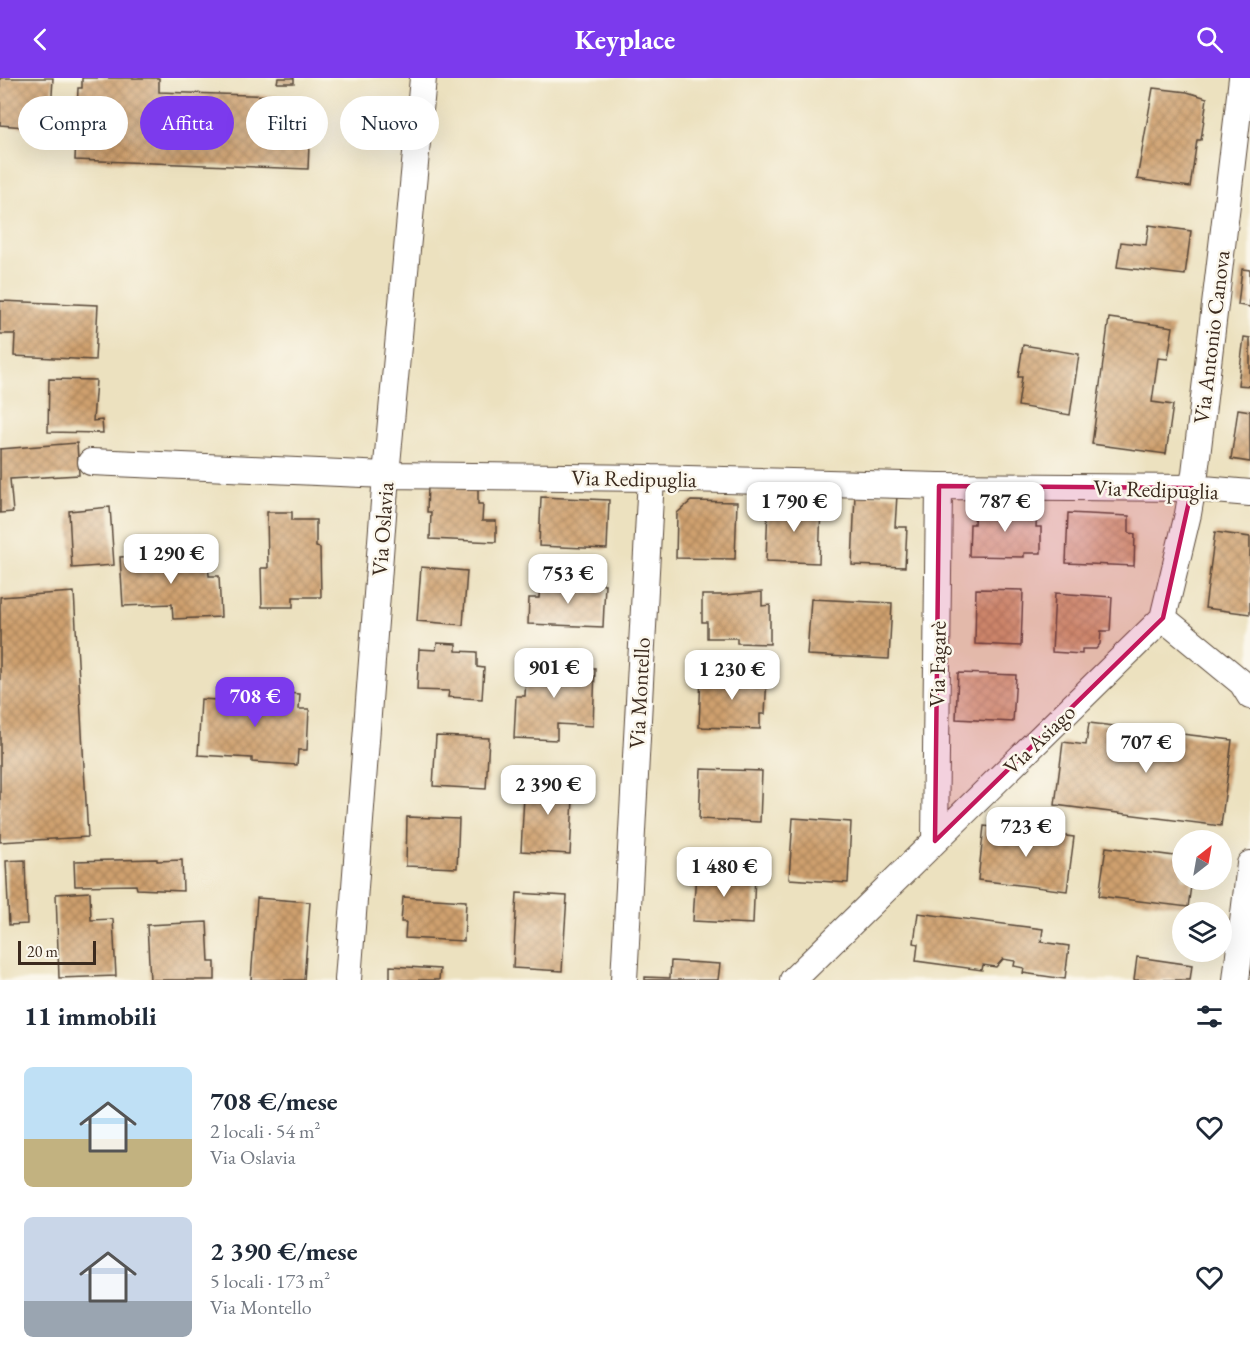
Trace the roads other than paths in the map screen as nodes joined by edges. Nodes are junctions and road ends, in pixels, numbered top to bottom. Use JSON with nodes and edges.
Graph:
{"nodes":[{"id":1,"x":423,"y":78,"type":"edge"},
{"id":2,"x":1242,"y":78,"type":"edge"},
{"id":3,"x":91,"y":462,"type":"dead end"},
{"id":4,"x":386,"y":475,"type":"junction"},
{"id":5,"x":651,"y":478,"type":"junction"},
{"id":6,"x":939,"y":486,"type":"junction"},
{"id":7,"x":1192,"y":488,"type":"junction"},
{"id":8,"x":1250,"y":493,"type":"edge"},
{"id":9,"x":1163,"y":618,"type":"junction"},
{"id":10,"x":1250,"y":696,"type":"edge"},
{"id":11,"x":935,"y":841,"type":"junction"},
{"id":12,"x":1250,"y":864,"type":"edge"},
{"id":13,"x":348,"y":980,"type":"edge"},
{"id":14,"x":624,"y":980,"type":"edge"},
{"id":15,"x":794,"y":980,"type":"edge"},
{"id":16,"x":1236,"y":980,"type":"edge"}],
"edges":[{"from":1,"to":4,"type":"street","name":"Via Oslavia"},
{"from":2,"to":7,"type":"street","name":"Via Antonio Canova"},
{"from":3,"to":4,"type":"street","name":"Via Redipuglia"},
{"from":4,"to":5,"type":"street","name":"Via Redipuglia"},
{"from":4,"to":13,"type":"street","name":"Via Oslavia"},
{"from":5,"to":6,"type":"street","name":"Via Redipuglia"},
{"from":5,"to":14,"type":"street","name":"Via Montello"},
{"from":6,"to":7,"type":"street","name":"Via Redipuglia"},
{"from":6,"to":11,"type":"street","name":"Via Fagarè"},
{"from":7,"to":8,"type":"street","name":"Via Redipuglia"},
{"from":7,"to":9,"type":"street"},
{"from":9,"to":10,"type":"street"},
{"from":9,"to":11,"type":"street","name":"Via Asiago"},
{"from":11,"to":15,"type":"street","name":"Via Asiago"},
{"from":12,"to":16,"type":"street"}]}
